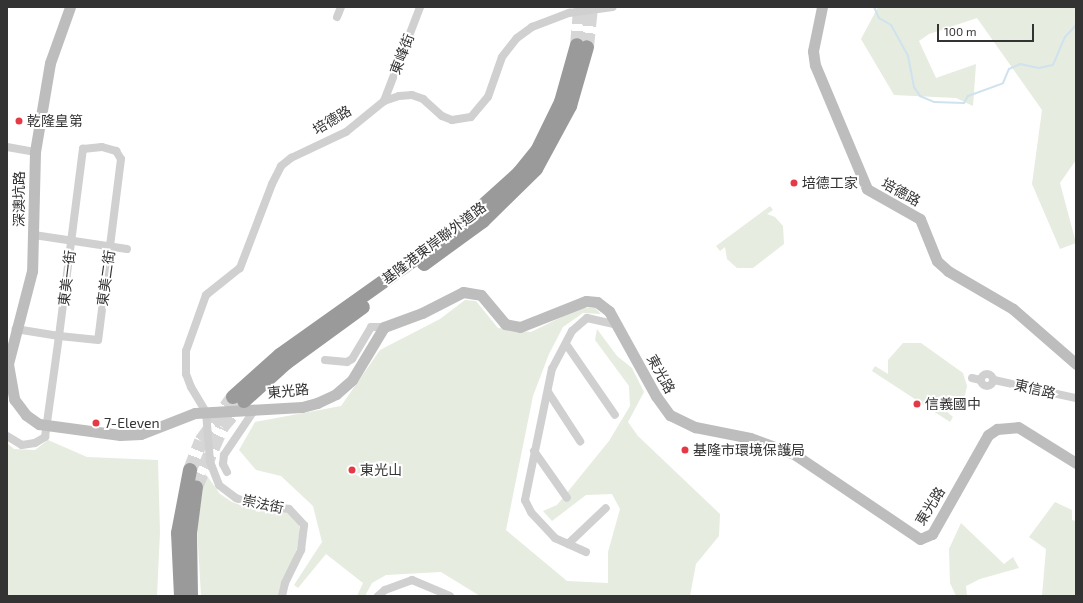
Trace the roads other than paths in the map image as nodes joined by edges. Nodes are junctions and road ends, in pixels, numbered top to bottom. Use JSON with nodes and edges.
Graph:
{"nodes":[{"id":1,"x":70,"y":7,"type":"edge"},
{"id":2,"x":341,"y":7,"type":"edge"},
{"id":3,"x":420,"y":7,"type":"edge"},
{"id":4,"x":613,"y":7,"type":"edge"},
{"id":5,"x":822,"y":7,"type":"edge"},
{"id":6,"x":337,"y":17,"type":"dead end"},
{"id":7,"x":582,"y":46,"type":"tunnel mouth"},
{"id":8,"x":384,"y":101,"type":"junction"},
{"id":9,"x":7,"y":147,"type":"edge"},
{"id":10,"x":102,"y":147,"type":"joint"},
{"id":11,"x":35,"y":152,"type":"junction"},
{"id":12,"x":34,"y":235,"type":"junction"},
{"id":13,"x":71,"y":240,"type":"junction"},
{"id":14,"x":110,"y":246,"type":"junction"},
{"id":15,"x":127,"y":250,"type":"dead end"},
{"id":16,"x":617,"y":325,"type":"junction"},
{"id":17,"x":384,"y":326,"type":"junction"},
{"id":18,"x":16,"y":329,"type":"junction"},
{"id":19,"x":59,"y":336,"type":"junction"},
{"id":20,"x":566,"y":344,"type":"junction"},
{"id":21,"x":325,"y":360,"type":"dead end"},
{"id":22,"x":1076,"y":364,"type":"edge"},
{"id":23,"x":972,"y":378,"type":"dead end"},
{"id":24,"x":548,"y":392,"type":"junction"},
{"id":25,"x":1076,"y":398,"type":"edge"},
{"id":26,"x":244,"y":402,"type":"junction"},
{"id":27,"x":206,"y":412,"type":"junction"},
{"id":28,"x":615,"y":415,"type":"dead end"},
{"id":29,"x":47,"y":425,"type":"junction"},
{"id":30,"x":7,"y":436,"type":"edge"},
{"id":31,"x":580,"y":441,"type":"dead end"},
{"id":32,"x":534,"y":451,"type":"junction"},
{"id":33,"x":1076,"y":463,"type":"edge"},
{"id":34,"x":190,"y":470,"type":"tunnel mouth"},
{"id":35,"x":228,"y":472,"type":"dead end"},
{"id":36,"x":196,"y":487,"type":"tunnel mouth"},
{"id":37,"x":567,"y":498,"type":"dead end"},
{"id":38,"x":606,"y":508,"type":"dead end"},
{"id":39,"x":184,"y":533,"type":"junction"},
{"id":40,"x":568,"y":544,"type":"junction"},
{"id":41,"x":586,"y":552,"type":"dead end"},
{"id":42,"x":185,"y":591,"type":"edge"},
{"id":43,"x":282,"y":596,"type":"edge"},
{"id":44,"x":378,"y":596,"type":"edge"},
{"id":45,"x":450,"y":596,"type":"edge"}],
"edges":[{"from":1,"to":11,"type":"street","name":"深澳坑路"},
{"from":2,"to":6,"type":"street"},
{"from":3,"to":8,"type":"street","name":"東峰街"},
{"from":4,"to":8,"type":"street","name":"培德路"},
{"from":5,"to":22,"type":"street","name":"培德路"},
{"from":7,"to":26,"type":"highway","name":"基隆港東岸聯外道路"},
{"from":8,"to":27,"type":"street","name":"培德路"},
{"from":9,"to":11,"type":"street"},
{"from":10,"to":13,"type":"street","name":"東美一街"},
{"from":10,"to":14,"type":"street","name":"東美二街"},
{"from":11,"to":12,"type":"street","name":"深澳坑路"},
{"from":12,"to":13,"type":"street"},
{"from":12,"to":18,"type":"street","name":"深澳坑路"},
{"from":13,"to":14,"type":"street"},
{"from":13,"to":19,"type":"street","name":"東美一街"},
{"from":14,"to":15,"type":"street"},
{"from":14,"to":19,"type":"street","name":"東美二街"},
{"from":16,"to":17,"type":"street","name":"東光路"},
{"from":16,"to":20,"type":"street"},
{"from":16,"to":33,"type":"street","name":"東光路"},
{"from":17,"to":21,"type":"street"},
{"from":17,"to":26,"type":"street","name":"東光路"},
{"from":18,"to":19,"type":"street","name":"東美二街"},
{"from":18,"to":29,"type":"street","name":"深澳坑路"},
{"from":19,"to":29,"type":"street","name":"東美一街"},
{"from":20,"to":24,"type":"street"},
{"from":20,"to":28,"type":"street"},
{"from":23,"to":25,"type":"street","name":"東信路"},
{"from":24,"to":31,"type":"street"},
{"from":24,"to":32,"type":"street"},
{"from":26,"to":27,"type":"street","name":"東光路"},
{"from":26,"to":35,"type":"street"},
{"from":27,"to":29,"type":"street","name":"深澳坑路"},
{"from":27,"to":43,"type":"street","name":"崇法街"},
{"from":29,"to":30,"type":"street"},
{"from":32,"to":37,"type":"street"},
{"from":32,"to":40,"type":"street"},
{"from":34,"to":39,"type":"highway"},
{"from":36,"to":39,"type":"highway"},
{"from":38,"to":40,"type":"street"},
{"from":39,"to":42,"type":"highway"},
{"from":40,"to":41,"type":"street"},
{"from":44,"to":45,"type":"street"}]}
